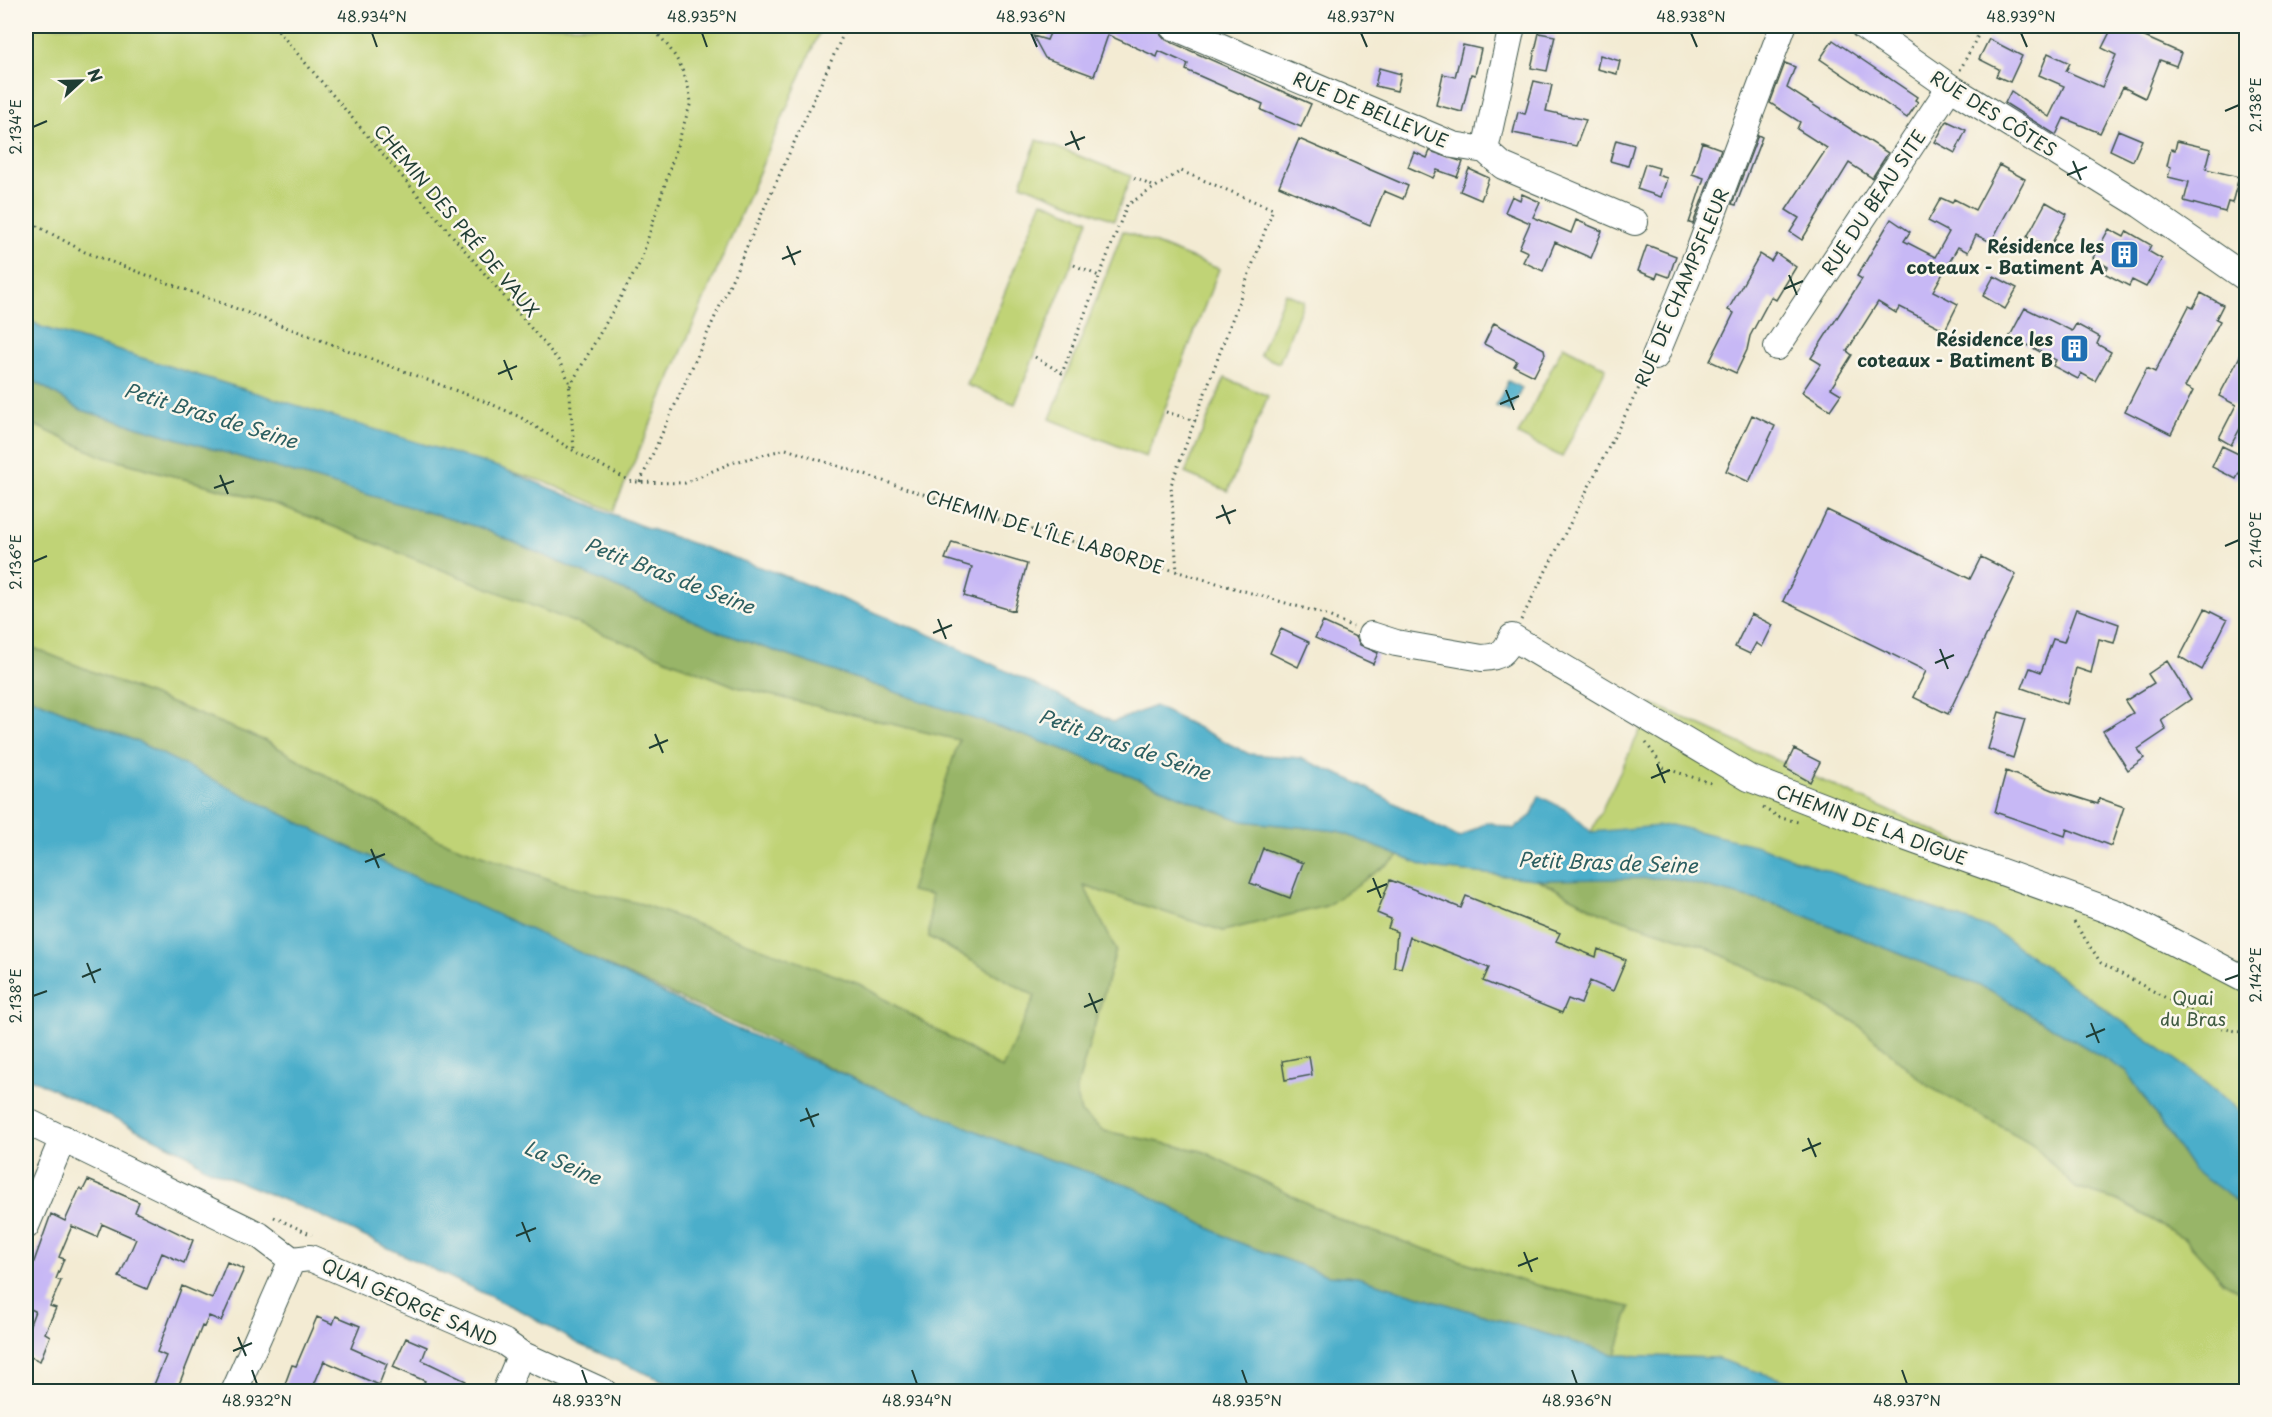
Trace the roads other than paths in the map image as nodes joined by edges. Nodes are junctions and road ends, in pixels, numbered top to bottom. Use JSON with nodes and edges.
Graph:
{"nodes":[{"id":1,"x":1172,"y":26,"type":"edge"},
{"id":2,"x":1512,"y":26,"type":"edge"},
{"id":3,"x":1783,"y":26,"type":"edge"},
{"id":4,"x":1863,"y":26,"type":"edge"},
{"id":5,"x":1950,"y":87,"type":"junction"},
{"id":6,"x":1485,"y":150,"type":"junction"},
{"id":7,"x":1635,"y":222,"type":"dead end"},
{"id":8,"x":2247,"y":278,"type":"edge"},
{"id":9,"x":1777,"y":347,"type":"dead end"},
{"id":10,"x":1655,"y":357,"type":"road end"},
{"id":11,"x":1371,"y":635,"type":"road end"},
{"id":12,"x":2247,"y":980,"type":"edge"},
{"id":13,"x":26,"y":1121,"type":"edge"},
{"id":14,"x":63,"y":1138,"type":"junction"},
{"id":15,"x":26,"y":1226,"type":"edge"},
{"id":16,"x":292,"y":1260,"type":"junction"},
{"id":17,"x":521,"y":1354,"type":"junction"},
{"id":18,"x":234,"y":1392,"type":"edge"},
{"id":19,"x":505,"y":1392,"type":"edge"},
{"id":20,"x":604,"y":1392,"type":"edge"}],
"edges":[{"from":1,"to":6,"type":"street","name":"RUE DE BELLEVUE"},
{"from":2,"to":6,"type":"street"},
{"from":3,"to":10,"type":"street","name":"RUE DE CHAMPSFLEUR"},
{"from":4,"to":5,"type":"street","name":"RUE DES CÔTES"},
{"from":5,"to":8,"type":"street","name":"RUE DES CÔTES"},
{"from":5,"to":9,"type":"street","name":"RUE DU BEAU SITE"},
{"from":6,"to":7,"type":"street","name":"RUE DE BELLEVUE"},
{"from":11,"to":12,"type":"street","name":"CHEMIN DE LA DIGUE"},
{"from":13,"to":14,"type":"street"},
{"from":14,"to":15,"type":"street"},
{"from":14,"to":16,"type":"street"},
{"from":16,"to":17,"type":"street","name":"QUAI GEORGE SAND"},
{"from":16,"to":18,"type":"street"},
{"from":17,"to":19,"type":"street"},
{"from":17,"to":20,"type":"street","name":"QUAI GEORGE SAND"}]}
